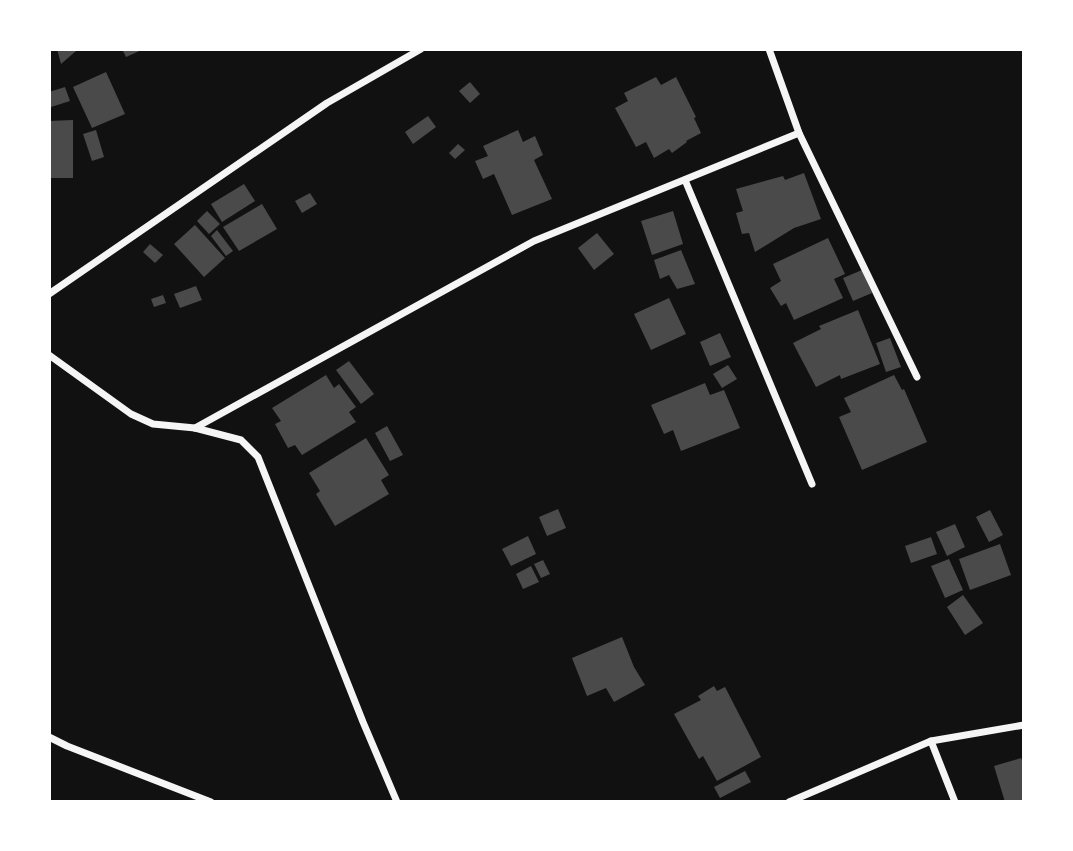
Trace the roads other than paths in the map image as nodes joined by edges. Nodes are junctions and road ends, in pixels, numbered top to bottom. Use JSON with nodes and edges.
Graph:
{"nodes":[{"id":1,"x":421,"y":49,"type":"edge"},
{"id":2,"x":769,"y":49,"type":"edge"},
{"id":3,"x":799,"y":133,"type":"junction"},
{"id":4,"x":685,"y":180,"type":"junction"},
{"id":5,"x":49,"y":294,"type":"edge"},
{"id":6,"x":49,"y":355,"type":"edge"},
{"id":7,"x":917,"y":377,"type":"dead end"},
{"id":8,"x":195,"y":428,"type":"junction"},
{"id":9,"x":812,"y":484,"type":"dead end"},
{"id":10,"x":1024,"y":725,"type":"edge"},
{"id":11,"x":49,"y":737,"type":"edge"},
{"id":12,"x":931,"y":741,"type":"junction"},
{"id":13,"x":211,"y":802,"type":"edge"},
{"id":14,"x":397,"y":802,"type":"edge"},
{"id":15,"x":789,"y":802,"type":"edge"},
{"id":16,"x":955,"y":802,"type":"edge"}],
"edges":[{"from":1,"to":5,"type":"street"},
{"from":2,"to":3,"type":"street"},
{"from":3,"to":4,"type":"street"},
{"from":3,"to":7,"type":"street"},
{"from":4,"to":8,"type":"street"},
{"from":4,"to":9,"type":"street"},
{"from":6,"to":8,"type":"street"},
{"from":8,"to":14,"type":"street"},
{"from":10,"to":12,"type":"street"},
{"from":11,"to":13,"type":"street"},
{"from":12,"to":15,"type":"street"},
{"from":12,"to":16,"type":"street"}]}
